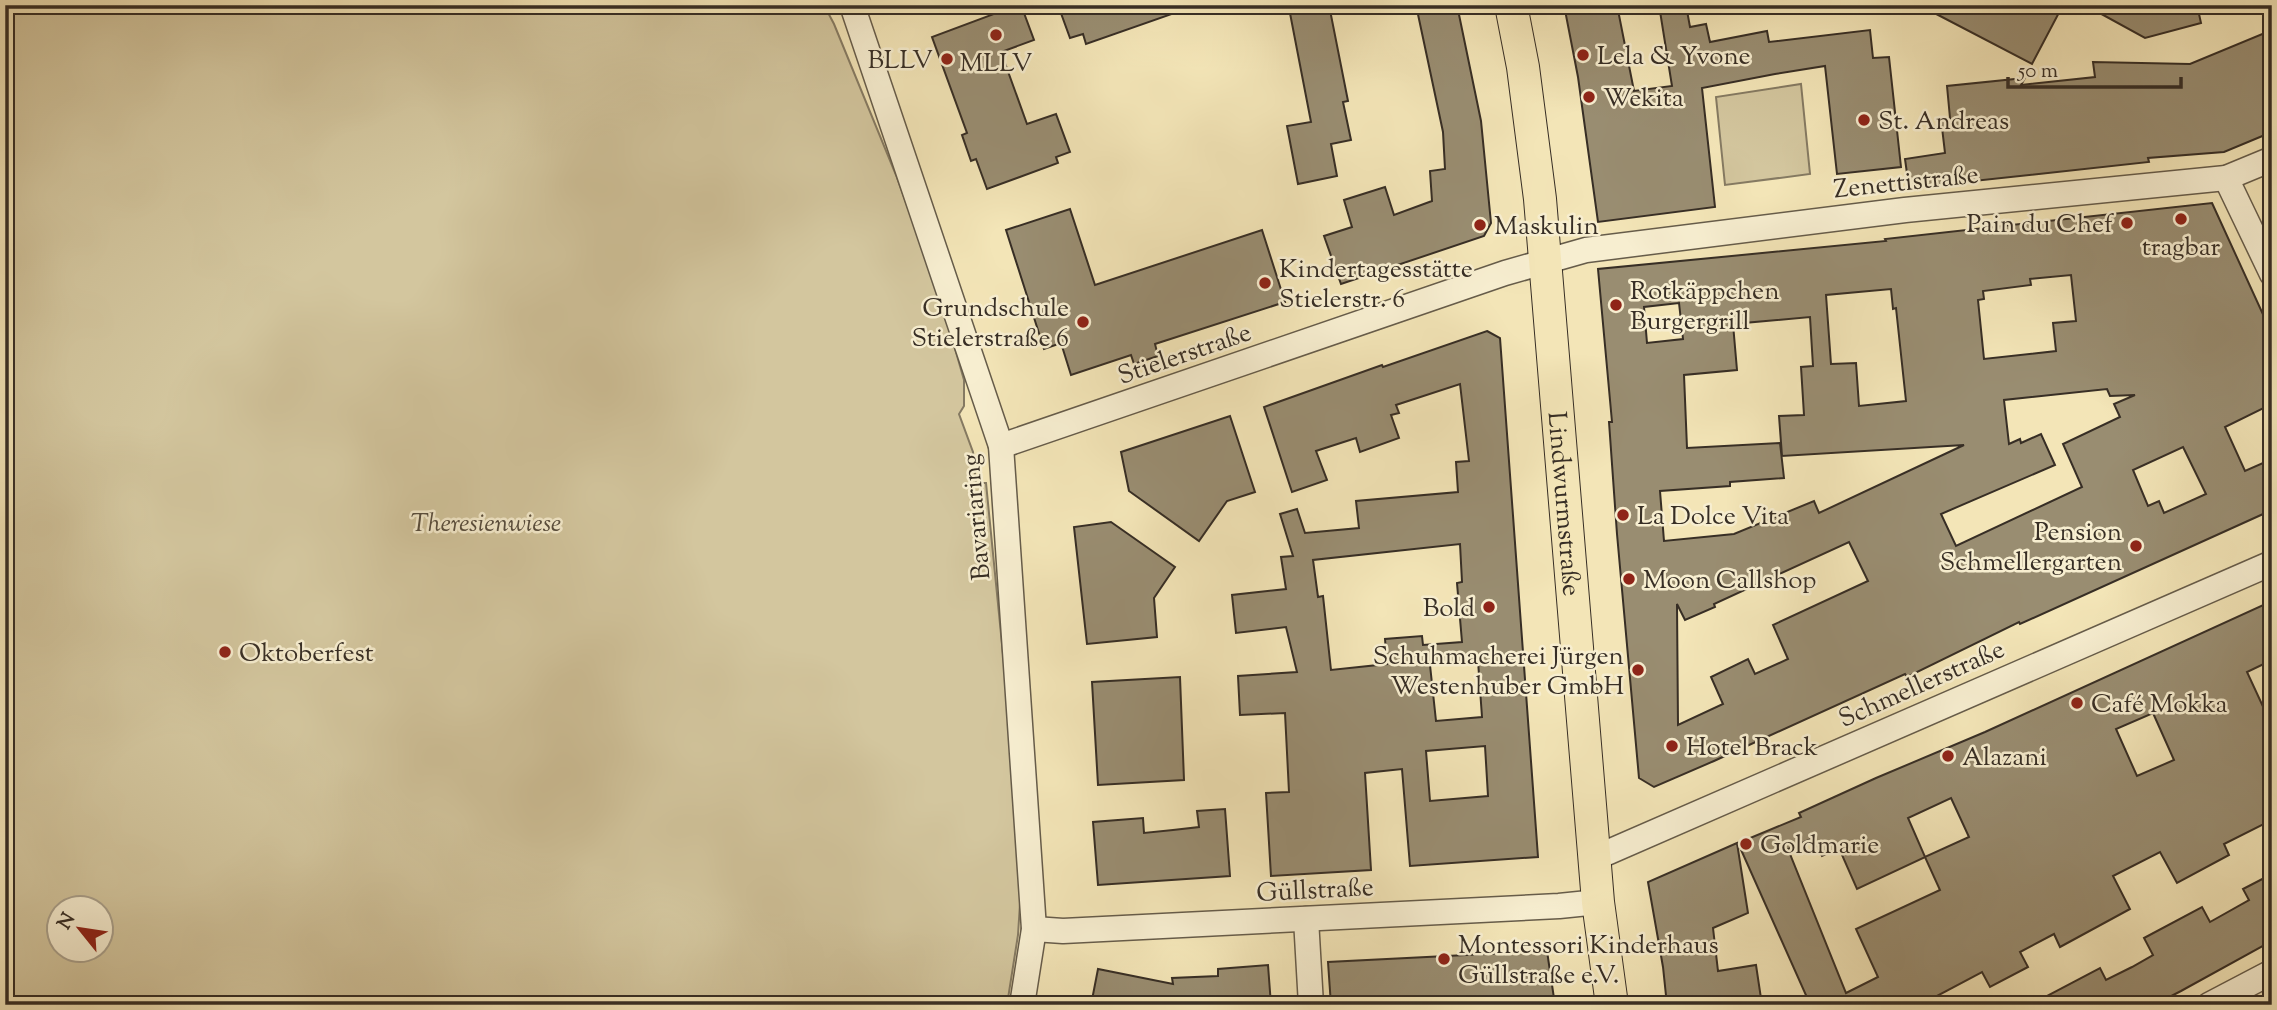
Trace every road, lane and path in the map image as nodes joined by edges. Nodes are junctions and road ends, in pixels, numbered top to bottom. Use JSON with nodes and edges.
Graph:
{"nodes":[{"id":1,"x":1511,"y":5,"type":"edge"},
{"id":2,"x":855,"y":6,"type":"edge"},
{"id":3,"x":2272,"y":159,"type":"edge"},
{"id":4,"x":2225,"y":178,"type":"junction"},
{"id":5,"x":1546,"y":261,"type":"junction"},
{"id":6,"x":2272,"y":274,"type":"edge"},
{"id":7,"x":1001,"y":446,"type":"junction"},
{"id":8,"x":2272,"y":563,"type":"edge"},
{"id":9,"x":1595,"y":858,"type":"junction"},
{"id":10,"x":1598,"y":902,"type":"junction"},
{"id":11,"x":1306,"y":919,"type":"junction"},
{"id":12,"x":1034,"y":929,"type":"junction"},
{"id":13,"x":2272,"y":972,"type":"edge"},
{"id":14,"x":1022,"y":1005,"type":"edge"},
{"id":15,"x":1311,"y":1005,"type":"edge"},
{"id":16,"x":1612,"y":1005,"type":"edge"},
{"id":17,"x":2209,"y":1005,"type":"edge"}],
"edges":[{"from":1,"to":5,"type":"main road","name":"Lindwurmstraße"},
{"from":2,"to":7,"type":"street","name":"Bavariaring"},
{"from":3,"to":4,"type":"street","name":"Zenettistraße"},
{"from":4,"to":5,"type":"street","name":"Zenettistraße"},
{"from":4,"to":6,"type":"street"},
{"from":5,"to":7,"type":"street","name":"Stielerstraße"},
{"from":5,"to":9,"type":"main road","name":"Lindwurmstraße"},
{"from":7,"to":12,"type":"street","name":"Bavariaring"},
{"from":8,"to":9,"type":"street","name":"Schmellerstraße"},
{"from":9,"to":10,"type":"main road","name":"Lindwurmstraße"},
{"from":10,"to":11,"type":"street","name":"Güllstraße"},
{"from":10,"to":16,"type":"main road","name":"Lindwurmstraße"},
{"from":11,"to":12,"type":"street","name":"Güllstraße"},
{"from":11,"to":15,"type":"street"},
{"from":12,"to":14,"type":"street","name":"Bavariaring"},
{"from":13,"to":17,"type":"street"}]}
